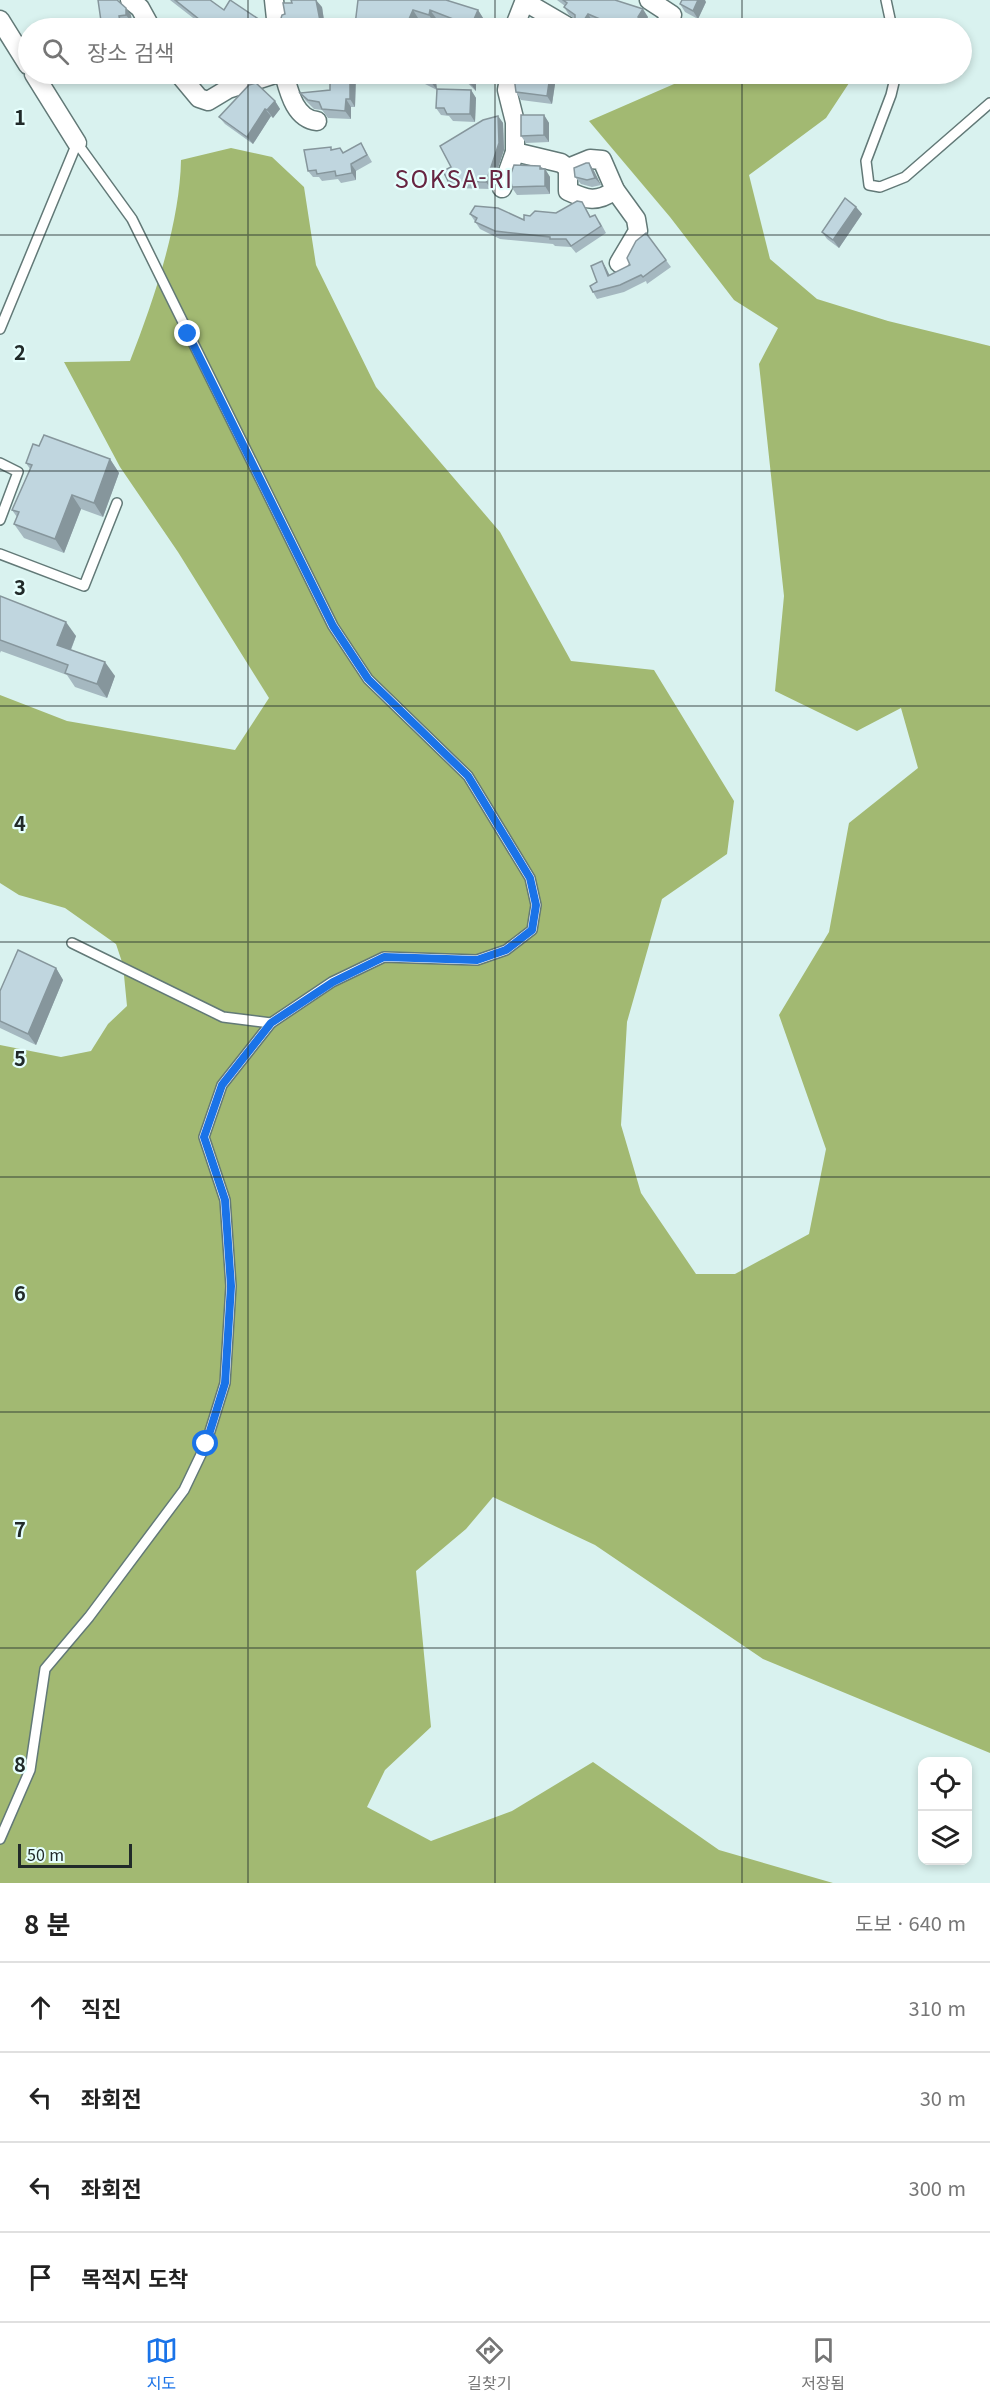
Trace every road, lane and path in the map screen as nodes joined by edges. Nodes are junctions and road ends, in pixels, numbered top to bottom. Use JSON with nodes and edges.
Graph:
{"nodes":[{"id":1,"x":130,"y":0,"type":"edge"},
{"id":2,"x":274,"y":0,"type":"edge"},
{"id":3,"x":526,"y":0,"type":"edge"},
{"id":4,"x":649,"y":0,"type":"edge"},
{"id":5,"x":886,"y":0,"type":"edge"},
{"id":6,"x":145,"y":18,"type":"edge"},
{"id":7,"x":276,"y":18,"type":"edge"},
{"id":8,"x":518,"y":18,"type":"edge"},
{"id":9,"x":553,"y":18,"type":"edge"},
{"id":10,"x":670,"y":18,"type":"edge"},
{"id":11,"x":890,"y":18,"type":"edge"},
{"id":12,"x":0,"y":20,"type":"edge"},
{"id":13,"x":18,"y":49,"type":"edge"},
{"id":14,"x":40,"y":84,"type":"edge"},
{"id":15,"x":188,"y":84,"type":"edge"},
{"id":16,"x":241,"y":84,"type":"edge"},
{"id":17,"x":287,"y":84,"type":"edge"},
{"id":18,"x":508,"y":84,"type":"edge"},
{"id":19,"x":894,"y":84,"type":"edge"},
{"id":20,"x":990,"y":103,"type":"edge"},
{"id":21,"x":317,"y":121,"type":"dead end"},
{"id":22,"x":77,"y":143,"type":"junction"},
{"id":23,"x":515,"y":152,"type":"junction"},
{"id":24,"x":568,"y":168,"type":"junction"},
{"id":25,"x":502,"y":188,"type":"dead end"},
{"id":26,"x":615,"y":190,"type":"junction"},
{"id":27,"x":619,"y":263,"type":"dead end"},
{"id":28,"x":0,"y":329,"type":"edge"},
{"id":29,"x":0,"y":463,"type":"edge"},
{"id":30,"x":117,"y":503,"type":"dead end"},
{"id":31,"x":0,"y":520,"type":"edge"},
{"id":32,"x":0,"y":554,"type":"edge"},
{"id":33,"x":72,"y":944,"type":"dead end"},
{"id":34,"x":271,"y":1023,"type":"junction"},
{"id":35,"x":0,"y":1839,"type":"edge"}],
"edges":[{"from":1,"to":6,"type":"street"},
{"from":2,"to":7,"type":"street"},
{"from":3,"to":8,"type":"street"},
{"from":3,"to":9,"type":"street"},
{"from":4,"to":10,"type":"street"},
{"from":5,"to":11,"type":"lane"},
{"from":12,"to":13,"type":"street"},
{"from":14,"to":22,"type":"street"},
{"from":15,"to":16,"type":"street"},
{"from":17,"to":21,"type":"street"},
{"from":18,"to":23,"type":"street"},
{"from":19,"to":20,"type":"lane"},
{"from":22,"to":28,"type":"lane"},
{"from":22,"to":34,"type":"lane"},
{"from":23,"to":24,"type":"street"},
{"from":23,"to":25,"type":"street"},
{"from":24,"to":26,"type":"street"},
{"from":24,"to":26,"type":"street"},
{"from":26,"to":27,"type":"street"},
{"from":29,"to":31,"type":"lane"},
{"from":30,"to":32,"type":"lane"},
{"from":33,"to":34,"type":"lane"},
{"from":34,"to":35,"type":"lane"}]}
